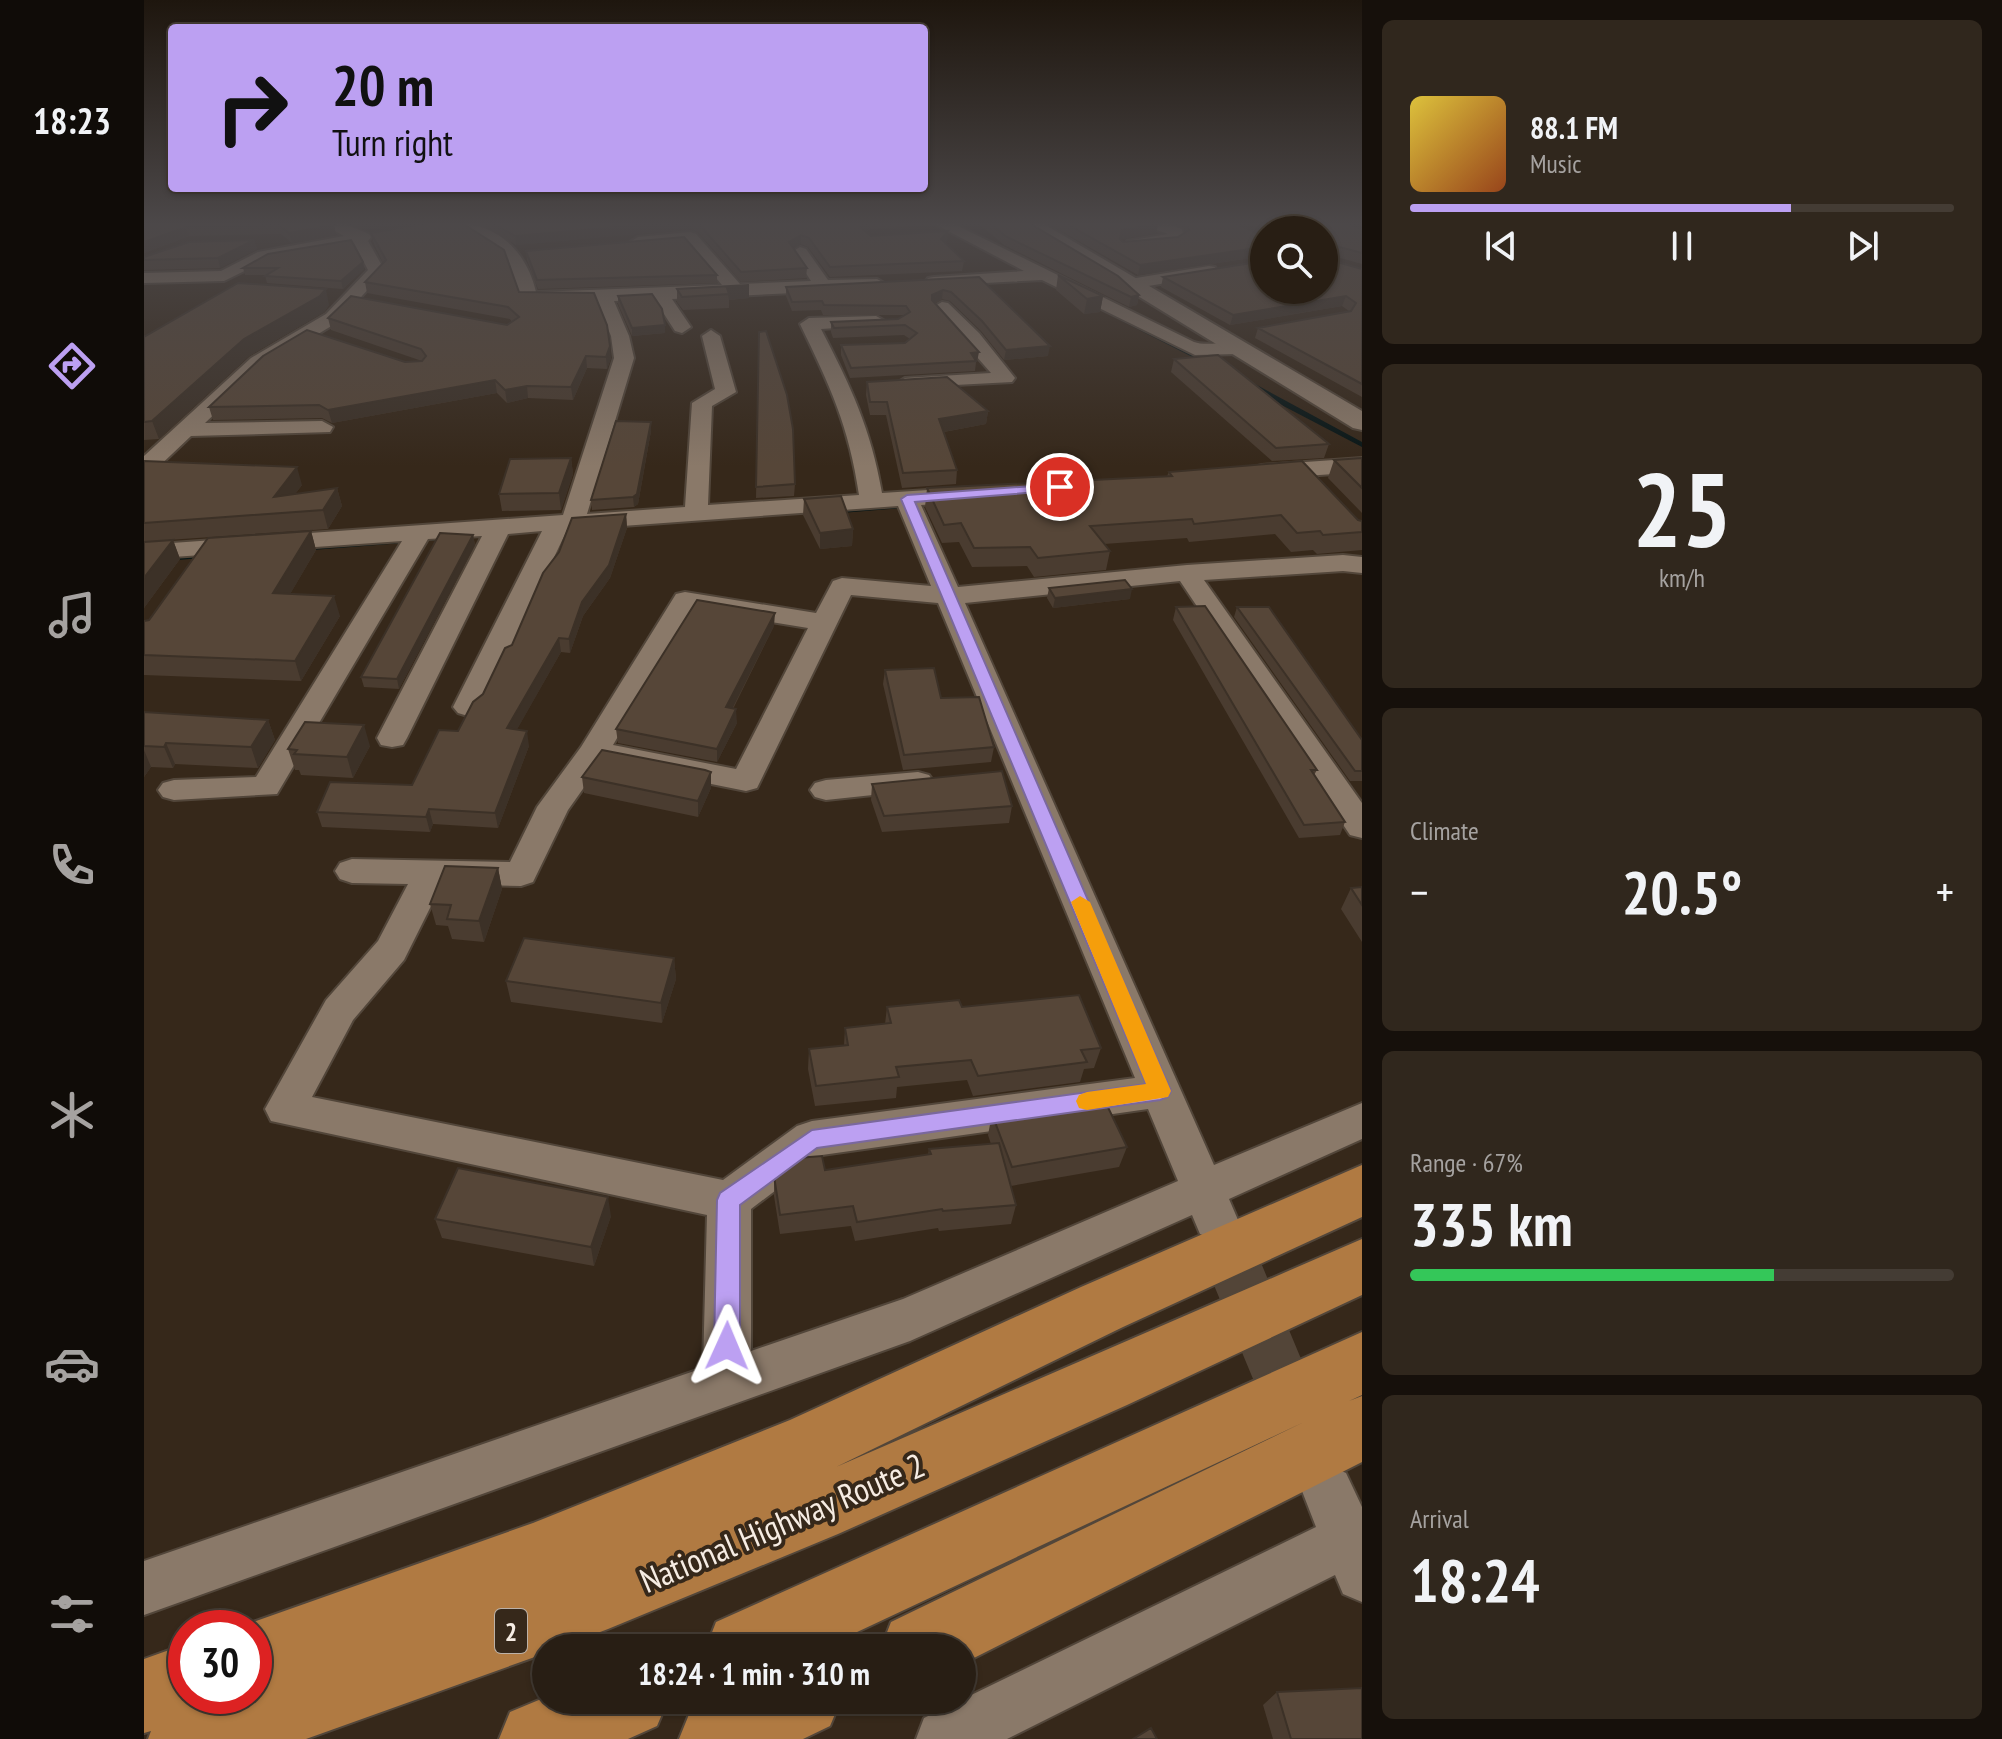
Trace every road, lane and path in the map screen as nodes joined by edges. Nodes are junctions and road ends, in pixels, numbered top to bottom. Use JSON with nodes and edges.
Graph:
{"nodes":[{"id":1,"x":338,"y":304,"type":"edge"},
{"id":2,"x":519,"y":304,"type":"edge"},
{"id":3,"x":606,"y":304,"type":"edge"},
{"id":4,"x":667,"y":304,"type":"edge"},
{"id":5,"x":1100,"y":304,"type":"edge"},
{"id":6,"x":1164,"y":304,"type":"edge"},
{"id":7,"x":942,"y":307,"type":"edge"},
{"id":8,"x":510,"y":311,"type":"edge"},
{"id":9,"x":897,"y":321,"type":"edge"},
{"id":10,"x":682,"y":327,"type":"dead end"},
{"id":11,"x":309,"y":332,"type":"junction"},
{"id":12,"x":711,"y":336,"type":"dead end"},
{"id":13,"x":1243,"y":339,"type":"junction"},
{"id":14,"x":335,"y":341,"type":"edge"},
{"id":15,"x":849,"y":346,"type":"edge"},
{"id":16,"x":821,"y":347,"type":"junction"},
{"id":17,"x":886,"y":385,"type":"edge"},
{"id":18,"x":1362,"y":422,"type":"edge"},
{"id":19,"x":322,"y":427,"type":"dead end"},
{"id":20,"x":179,"y":435,"type":"junction"},
{"id":21,"x":144,"y":437,"type":"edge"},
{"id":22,"x":1362,"y":465,"type":"edge"},
{"id":23,"x":144,"y":468,"type":"edge"},
{"id":24,"x":1240,"y":474,"type":"edge"},
{"id":25,"x":1002,"y":492,"type":"edge"},
{"id":26,"x":871,"y":500,"type":"junction"},
{"id":27,"x":909,"y":503,"type":"junction"},
{"id":28,"x":696,"y":513,"type":"junction"},
{"id":29,"x":560,"y":526,"type":"junction"},
{"id":30,"x":496,"y":532,"type":"junction"},
{"id":31,"x":416,"y":538,"type":"junction"},
{"id":32,"x":144,"y":552,"type":"edge"},
{"id":33,"x":1362,"y":565,"type":"edge"},
{"id":34,"x":1187,"y":573,"type":"junction"},
{"id":35,"x":951,"y":596,"type":"junction"},
{"id":36,"x":824,"y":622,"type":"junction"},
{"id":37,"x":468,"y":707,"type":"edge"},
{"id":38,"x":392,"y":738,"type":"dead end"},
{"id":39,"x":594,"y":751,"type":"junction"},
{"id":40,"x":949,"y":779,"type":"edge"},
{"id":41,"x":174,"y":790,"type":"dead end"},
{"id":42,"x":826,"y":790,"type":"dead end"},
{"id":43,"x":1362,"y":827,"type":"edge"},
{"id":44,"x":352,"y":871,"type":"dead end"},
{"id":45,"x":431,"y":873,"type":"junction"},
{"id":46,"x":1160,"y":1091,"type":"junction"},
{"id":47,"x":1362,"y":1120,"type":"edge"},
{"id":48,"x":1362,"y":1190,"type":"edge"},
{"id":49,"x":729,"y":1200,"type":"junction"},
{"id":50,"x":1209,"y":1204,"type":"junction"},
{"id":51,"x":1362,"y":1266,"type":"edge"},
{"id":52,"x":1362,"y":1363,"type":"edge"},
{"id":53,"x":727,"y":1385,"type":"junction"},
{"id":54,"x":1362,"y":1428,"type":"edge"},
{"id":55,"x":819,"y":1475,"type":"junction"},
{"id":56,"x":1350,"y":1535,"type":"edge"},
{"id":57,"x":144,"y":1588,"type":"edge"},
{"id":58,"x":772,"y":1634,"type":"edge"},
{"id":59,"x":945,"y":1634,"type":"edge"},
{"id":60,"x":272,"y":1651,"type":"edge"},
{"id":61,"x":168,"y":1687,"type":"edge"},
{"id":62,"x":144,"y":1696,"type":"edge"},
{"id":63,"x":597,"y":1714,"type":"edge"},
{"id":64,"x":773,"y":1714,"type":"edge"},
{"id":65,"x":186,"y":1739,"type":"edge"},
{"id":66,"x":537,"y":1739,"type":"edge"},
{"id":67,"x":717,"y":1739,"type":"edge"},
{"id":68,"x":945,"y":1739,"type":"edge"}],
"edges":[{"from":1,"to":11,"type":"street"},
{"from":2,"to":8,"type":"street"},
{"from":3,"to":29,"type":"street"},
{"from":4,"to":10,"type":"street"},
{"from":5,"to":13,"type":"street"},
{"from":6,"to":13,"type":"street"},
{"from":7,"to":17,"type":"street"},
{"from":9,"to":16,"type":"street"},
{"from":11,"to":14,"type":"street"},
{"from":11,"to":20,"type":"street"},
{"from":12,"to":28,"type":"street"},
{"from":13,"to":18,"type":"street"},
{"from":15,"to":16,"type":"street"},
{"from":16,"to":26,"type":"street"},
{"from":19,"to":20,"type":"street"},
{"from":20,"to":21,"type":"street"},
{"from":20,"to":23,"type":"street"},
{"from":22,"to":24,"type":"street"},
{"from":25,"to":27,"type":"street"},
{"from":26,"to":27,"type":"street"},
{"from":26,"to":28,"type":"street"},
{"from":27,"to":35,"type":"street"},
{"from":28,"to":29,"type":"street"},
{"from":29,"to":30,"type":"street"},
{"from":29,"to":37,"type":"street"},
{"from":30,"to":31,"type":"street"},
{"from":30,"to":38,"type":"street"},
{"from":31,"to":32,"type":"street"},
{"from":31,"to":41,"type":"street"},
{"from":33,"to":34,"type":"street"},
{"from":34,"to":35,"type":"street"},
{"from":34,"to":43,"type":"street"},
{"from":35,"to":36,"type":"street"},
{"from":35,"to":46,"type":"street"},
{"from":36,"to":39,"type":"street"},
{"from":36,"to":39,"type":"street"},
{"from":39,"to":45,"type":"street"},
{"from":40,"to":42,"type":"street"},
{"from":44,"to":45,"type":"street"},
{"from":45,"to":49,"type":"street"},
{"from":46,"to":49,"type":"street"},
{"from":46,"to":50,"type":"street"},
{"from":47,"to":50,"type":"street"},
{"from":48,"to":55,"type":"highway"},
{"from":49,"to":53,"type":"street"},
{"from":50,"to":53,"type":"street"},
{"from":51,"to":55,"type":"highway","name":"National Highway Route 2","number":"2"},
{"from":52,"to":58,"type":"highway"},
{"from":53,"to":57,"type":"street"},
{"from":54,"to":59,"type":"highway"},
{"from":55,"to":60,"type":"highway"},
{"from":55,"to":65,"type":"highway","name":"National Highway Route 2","number":"2"},
{"from":56,"to":68,"type":"street"},
{"from":61,"to":62,"type":"highway"},
{"from":63,"to":66,"type":"highway"},
{"from":64,"to":67,"type":"highway"}]}
